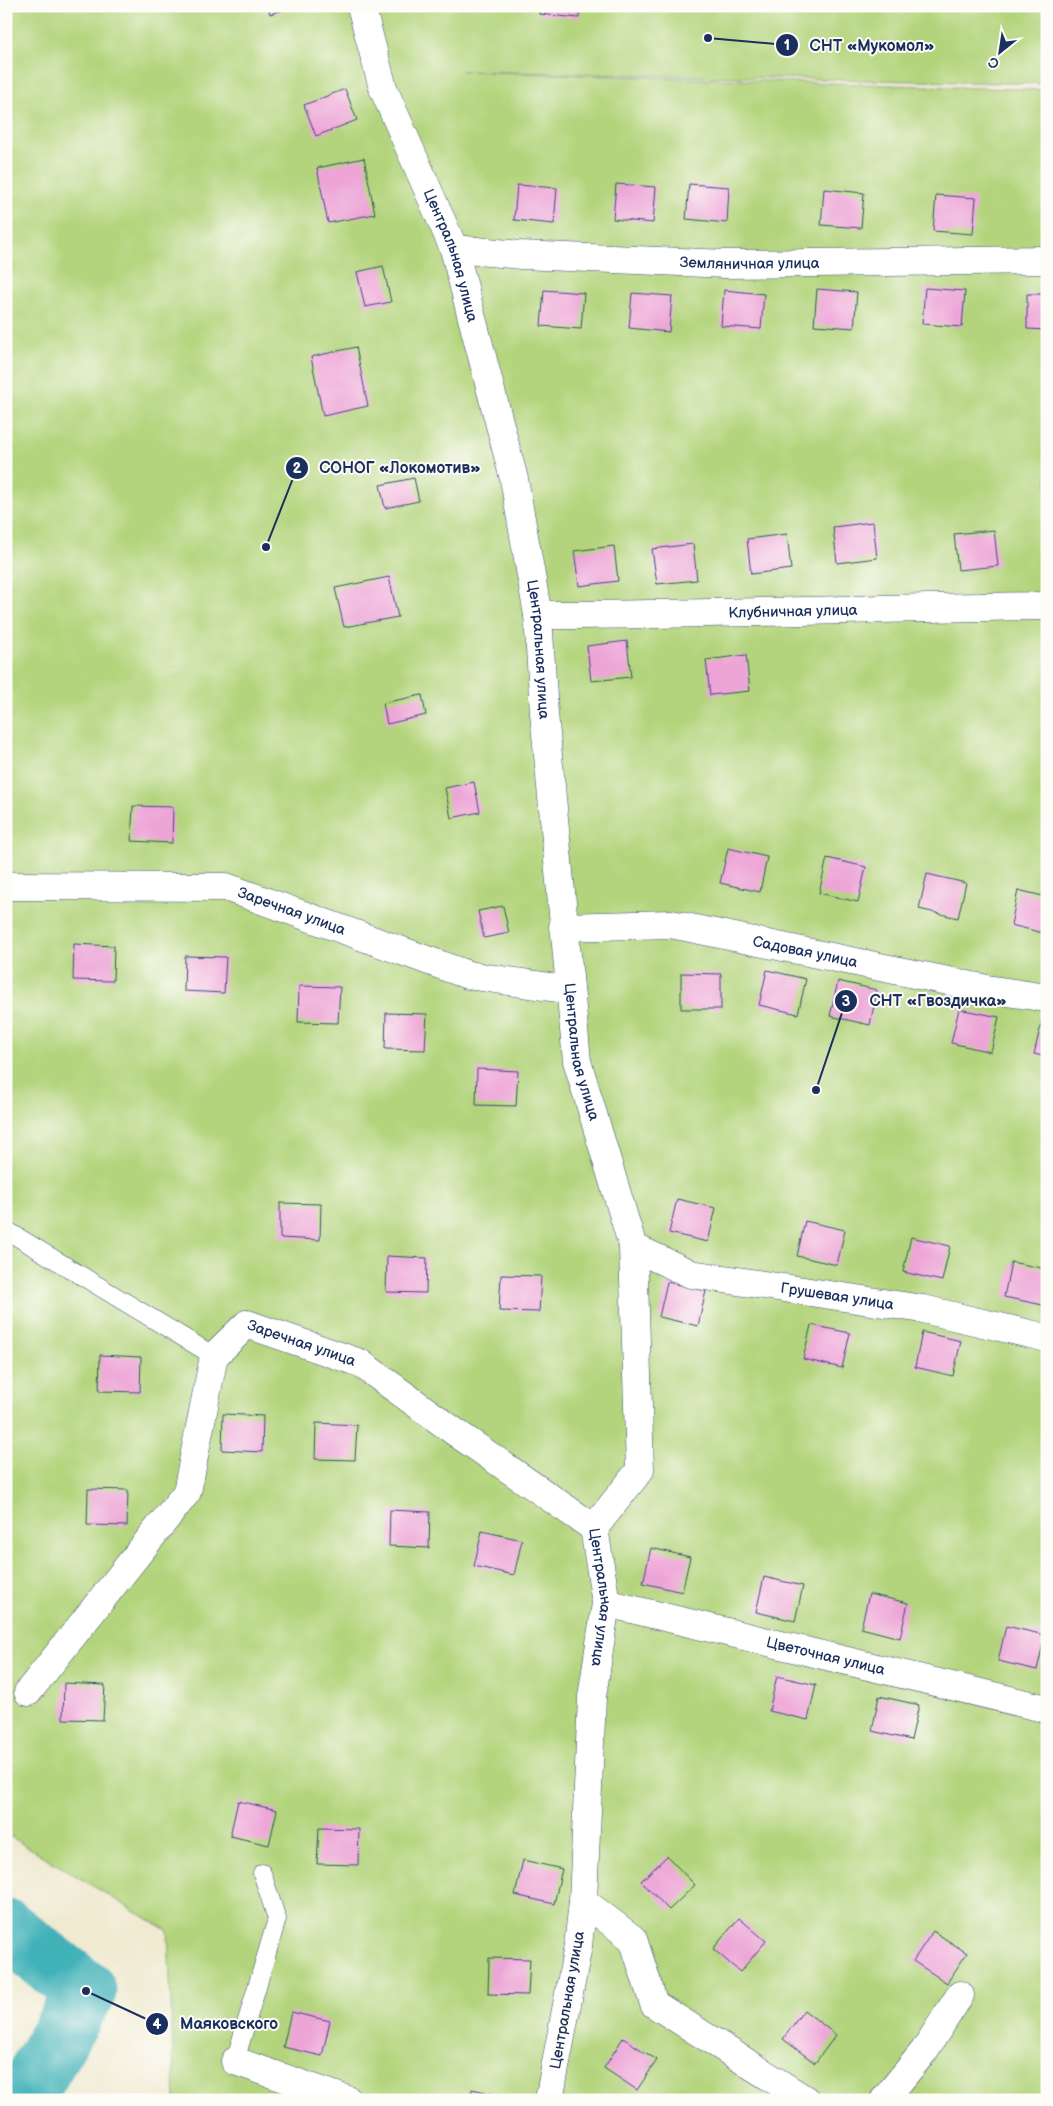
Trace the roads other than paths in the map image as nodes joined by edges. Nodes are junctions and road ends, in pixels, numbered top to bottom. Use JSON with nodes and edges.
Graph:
{"nodes":[{"id":1,"x":361,"y":6,"type":"edge"},
{"id":2,"x":454,"y":249,"type":"junction"},
{"id":3,"x":1047,"y":260,"type":"edge"},
{"id":4,"x":1047,"y":606,"type":"edge"},
{"id":5,"x":538,"y":615,"type":"junction"},
{"id":6,"x":6,"y":886,"type":"edge"},
{"id":7,"x":563,"y":927,"type":"junction"},
{"id":8,"x":570,"y":990,"type":"junction"},
{"id":9,"x":1047,"y":998,"type":"edge"},
{"id":10,"x":6,"y":1230,"type":"edge"},
{"id":11,"x":632,"y":1247,"type":"junction"},
{"id":12,"x":1047,"y":1338,"type":"edge"},
{"id":13,"x":214,"y":1356,"type":"junction"},
{"id":14,"x":594,"y":1528,"type":"junction"},
{"id":15,"x":606,"y":1603,"type":"junction"},
{"id":16,"x":28,"y":1692,"type":"dead end"},
{"id":17,"x":1047,"y":1709,"type":"edge"},
{"id":18,"x":262,"y":1873,"type":"dead end"},
{"id":19,"x":583,"y":1901,"type":"junction"},
{"id":20,"x":960,"y":1995,"type":"dead end"},
{"id":21,"x":235,"y":2061,"type":"joint"},
{"id":22,"x":348,"y":2100,"type":"edge"},
{"id":23,"x":549,"y":2100,"type":"edge"},
{"id":24,"x":806,"y":2100,"type":"edge"},
{"id":25,"x":884,"y":2100,"type":"edge"}],
"edges":[{"from":1,"to":2,"type":"street","name":"Центральная улица"},
{"from":2,"to":3,"type":"street","name":"Земляничная улица"},
{"from":2,"to":5,"type":"street","name":"Центральная улица"},
{"from":4,"to":5,"type":"street","name":"Клубничная улица"},
{"from":5,"to":7,"type":"street","name":"Центральная улица"},
{"from":6,"to":8,"type":"street","name":"Заречная улица"},
{"from":7,"to":8,"type":"street","name":"Центральная улица"},
{"from":7,"to":9,"type":"street","name":"Садовая улица"},
{"from":8,"to":11,"type":"street","name":"Центральная улица"},
{"from":10,"to":13,"type":"lane"},
{"from":11,"to":12,"type":"street","name":"Грушевая улица"},
{"from":11,"to":14,"type":"street","name":"Центральная улица"},
{"from":13,"to":14,"type":"street","name":"Заречная улица"},
{"from":13,"to":16,"type":"street"},
{"from":14,"to":15,"type":"street","name":"Центральная улица"},
{"from":15,"to":17,"type":"street","name":"Цветочная улица"},
{"from":15,"to":19,"type":"street","name":"Центральная улица"},
{"from":18,"to":21,"type":"lane"},
{"from":19,"to":23,"type":"street","name":"Центральная улица"},
{"from":19,"to":24,"type":"street"},
{"from":20,"to":25,"type":"street"},
{"from":21,"to":22,"type":"street"}]}
